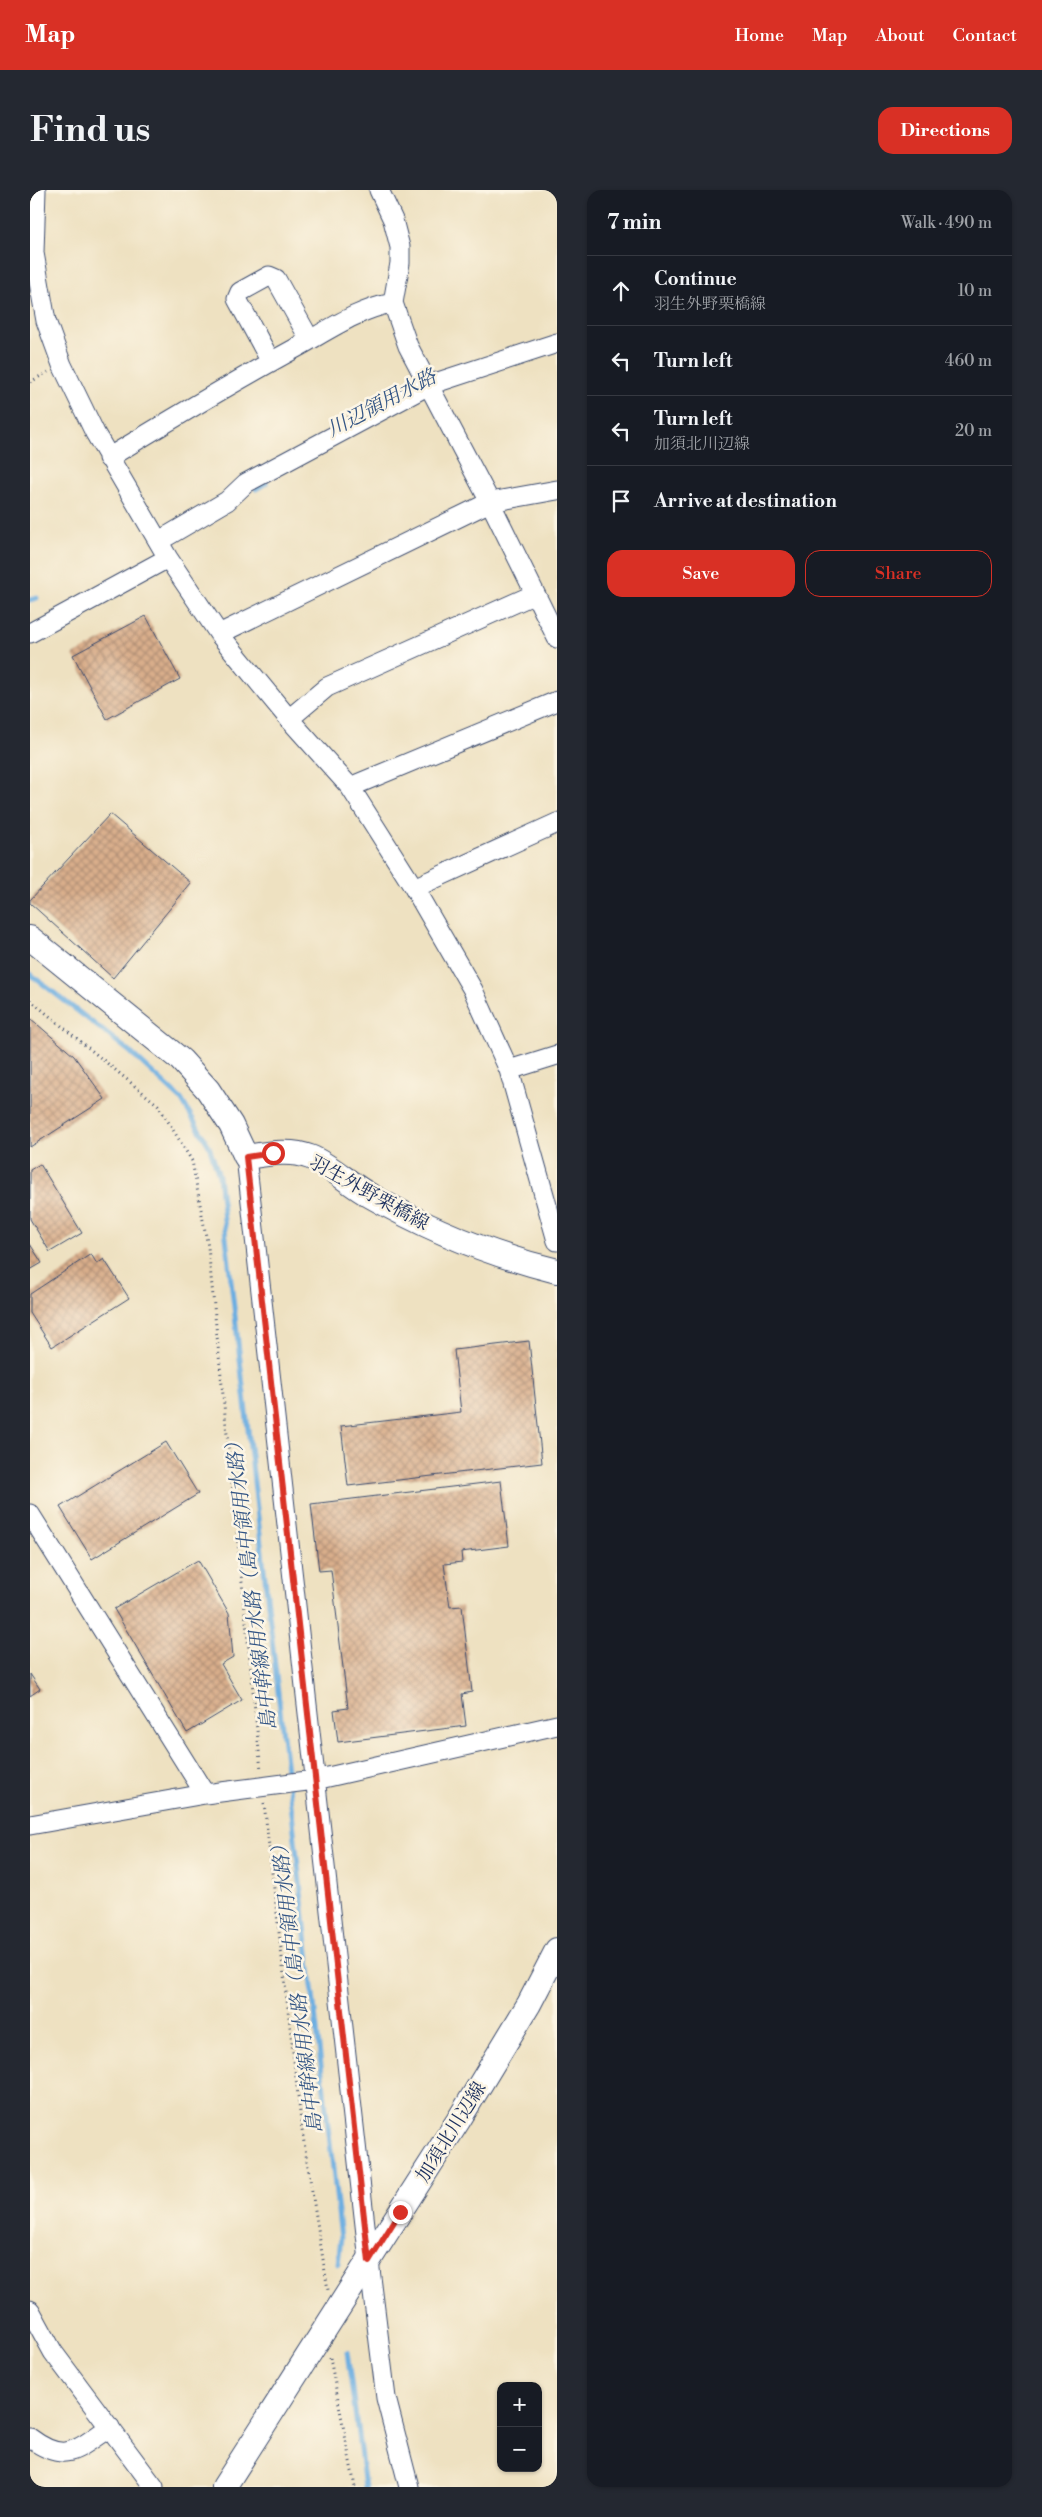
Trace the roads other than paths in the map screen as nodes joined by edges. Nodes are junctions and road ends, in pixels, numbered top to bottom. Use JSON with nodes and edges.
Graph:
{"nodes":[{"id":1,"x":36,"y":190,"type":"edge"},
{"id":2,"x":379,"y":190,"type":"edge"},
{"id":3,"x":32,"y":253,"type":"edge"},
{"id":4,"x":393,"y":302,"type":"junction"},
{"id":5,"x":310,"y":340,"type":"junction"},
{"id":6,"x":557,"y":343,"type":"edge"},
{"id":7,"x":271,"y":362,"type":"junction"},
{"id":8,"x":432,"y":391,"type":"junction"},
{"id":9,"x":108,"y":458,"type":"junction"},
{"id":10,"x":557,"y":490,"type":"edge"},
{"id":11,"x":490,"y":502,"type":"junction"},
{"id":12,"x":159,"y":541,"type":"junction"},
{"id":13,"x":168,"y":558,"type":"junction"},
{"id":14,"x":535,"y":594,"type":"junction"},
{"id":15,"x":30,"y":633,"type":"edge"},
{"id":16,"x":218,"y":634,"type":"junction"},
{"id":17,"x":557,"y":638,"type":"edge"},
{"id":18,"x":557,"y":701,"type":"edge"},
{"id":19,"x":289,"y":719,"type":"junction"},
{"id":20,"x":350,"y":788,"type":"junction"},
{"id":21,"x":557,"y":823,"type":"edge"},
{"id":22,"x":414,"y":888,"type":"junction"},
{"id":23,"x":30,"y":938,"type":"edge"},
{"id":24,"x":557,"y":1056,"type":"edge"},
{"id":25,"x":510,"y":1070,"type":"junction"},
{"id":26,"x":246,"y":1157,"type":"junction"},
{"id":27,"x":556,"y":1236,"type":"edge"},
{"id":28,"x":557,"y":1271,"type":"edge"},
{"id":29,"x":30,"y":1514,"type":"edge"},
{"id":30,"x":557,"y":1725,"type":"edge"},
{"id":31,"x":315,"y":1780,"type":"junction"},
{"id":32,"x":205,"y":1794,"type":"junction"},
{"id":33,"x":30,"y":1825,"type":"edge"},
{"id":34,"x":557,"y":1950,"type":"edge"},
{"id":35,"x":369,"y":2262,"type":"junction"},
{"id":36,"x":30,"y":2310,"type":"edge"},
{"id":37,"x":110,"y":2427,"type":"junction"},
{"id":38,"x":30,"y":2438,"type":"edge"},
{"id":39,"x":154,"y":2487,"type":"edge"},
{"id":40,"x":224,"y":2487,"type":"edge"},
{"id":41,"x":409,"y":2487,"type":"edge"}],
"edges":[{"from":1,"to":3,"type":"street"},
{"from":2,"to":4,"type":"street"},
{"from":3,"to":9,"type":"street"},
{"from":4,"to":5,"type":"street"},
{"from":4,"to":8,"type":"street"},
{"from":5,"to":7,"type":"street"},
{"from":5,"to":7,"type":"street"},
{"from":6,"to":8,"type":"street"},
{"from":7,"to":9,"type":"street"},
{"from":8,"to":11,"type":"street"},
{"from":8,"to":12,"type":"street"},
{"from":9,"to":12,"type":"street"},
{"from":10,"to":11,"type":"street"},
{"from":11,"to":14,"type":"street"},
{"from":11,"to":16,"type":"street"},
{"from":12,"to":13,"type":"street"},
{"from":13,"to":15,"type":"street"},
{"from":13,"to":16,"type":"street"},
{"from":14,"to":17,"type":"street"},
{"from":14,"to":19,"type":"street"},
{"from":16,"to":19,"type":"street"},
{"from":18,"to":20,"type":"street"},
{"from":19,"to":20,"type":"street"},
{"from":20,"to":22,"type":"street"},
{"from":21,"to":22,"type":"street"},
{"from":22,"to":25,"type":"street"},
{"from":23,"to":26,"type":"main road"},
{"from":24,"to":25,"type":"street"},
{"from":25,"to":27,"type":"street"},
{"from":26,"to":28,"type":"main road","name":"羽生外野栗橋線"},
{"from":26,"to":31,"type":"street"},
{"from":29,"to":32,"type":"street"},
{"from":30,"to":31,"type":"street"},
{"from":31,"to":32,"type":"street"},
{"from":31,"to":35,"type":"street"},
{"from":32,"to":33,"type":"street"},
{"from":34,"to":35,"type":"main road","name":"加須北川辺線"},
{"from":35,"to":40,"type":"main road","name":"加須北川辺線"},
{"from":35,"to":41,"type":"street"},
{"from":36,"to":37,"type":"street"},
{"from":37,"to":38,"type":"street"},
{"from":37,"to":39,"type":"street"}]}
